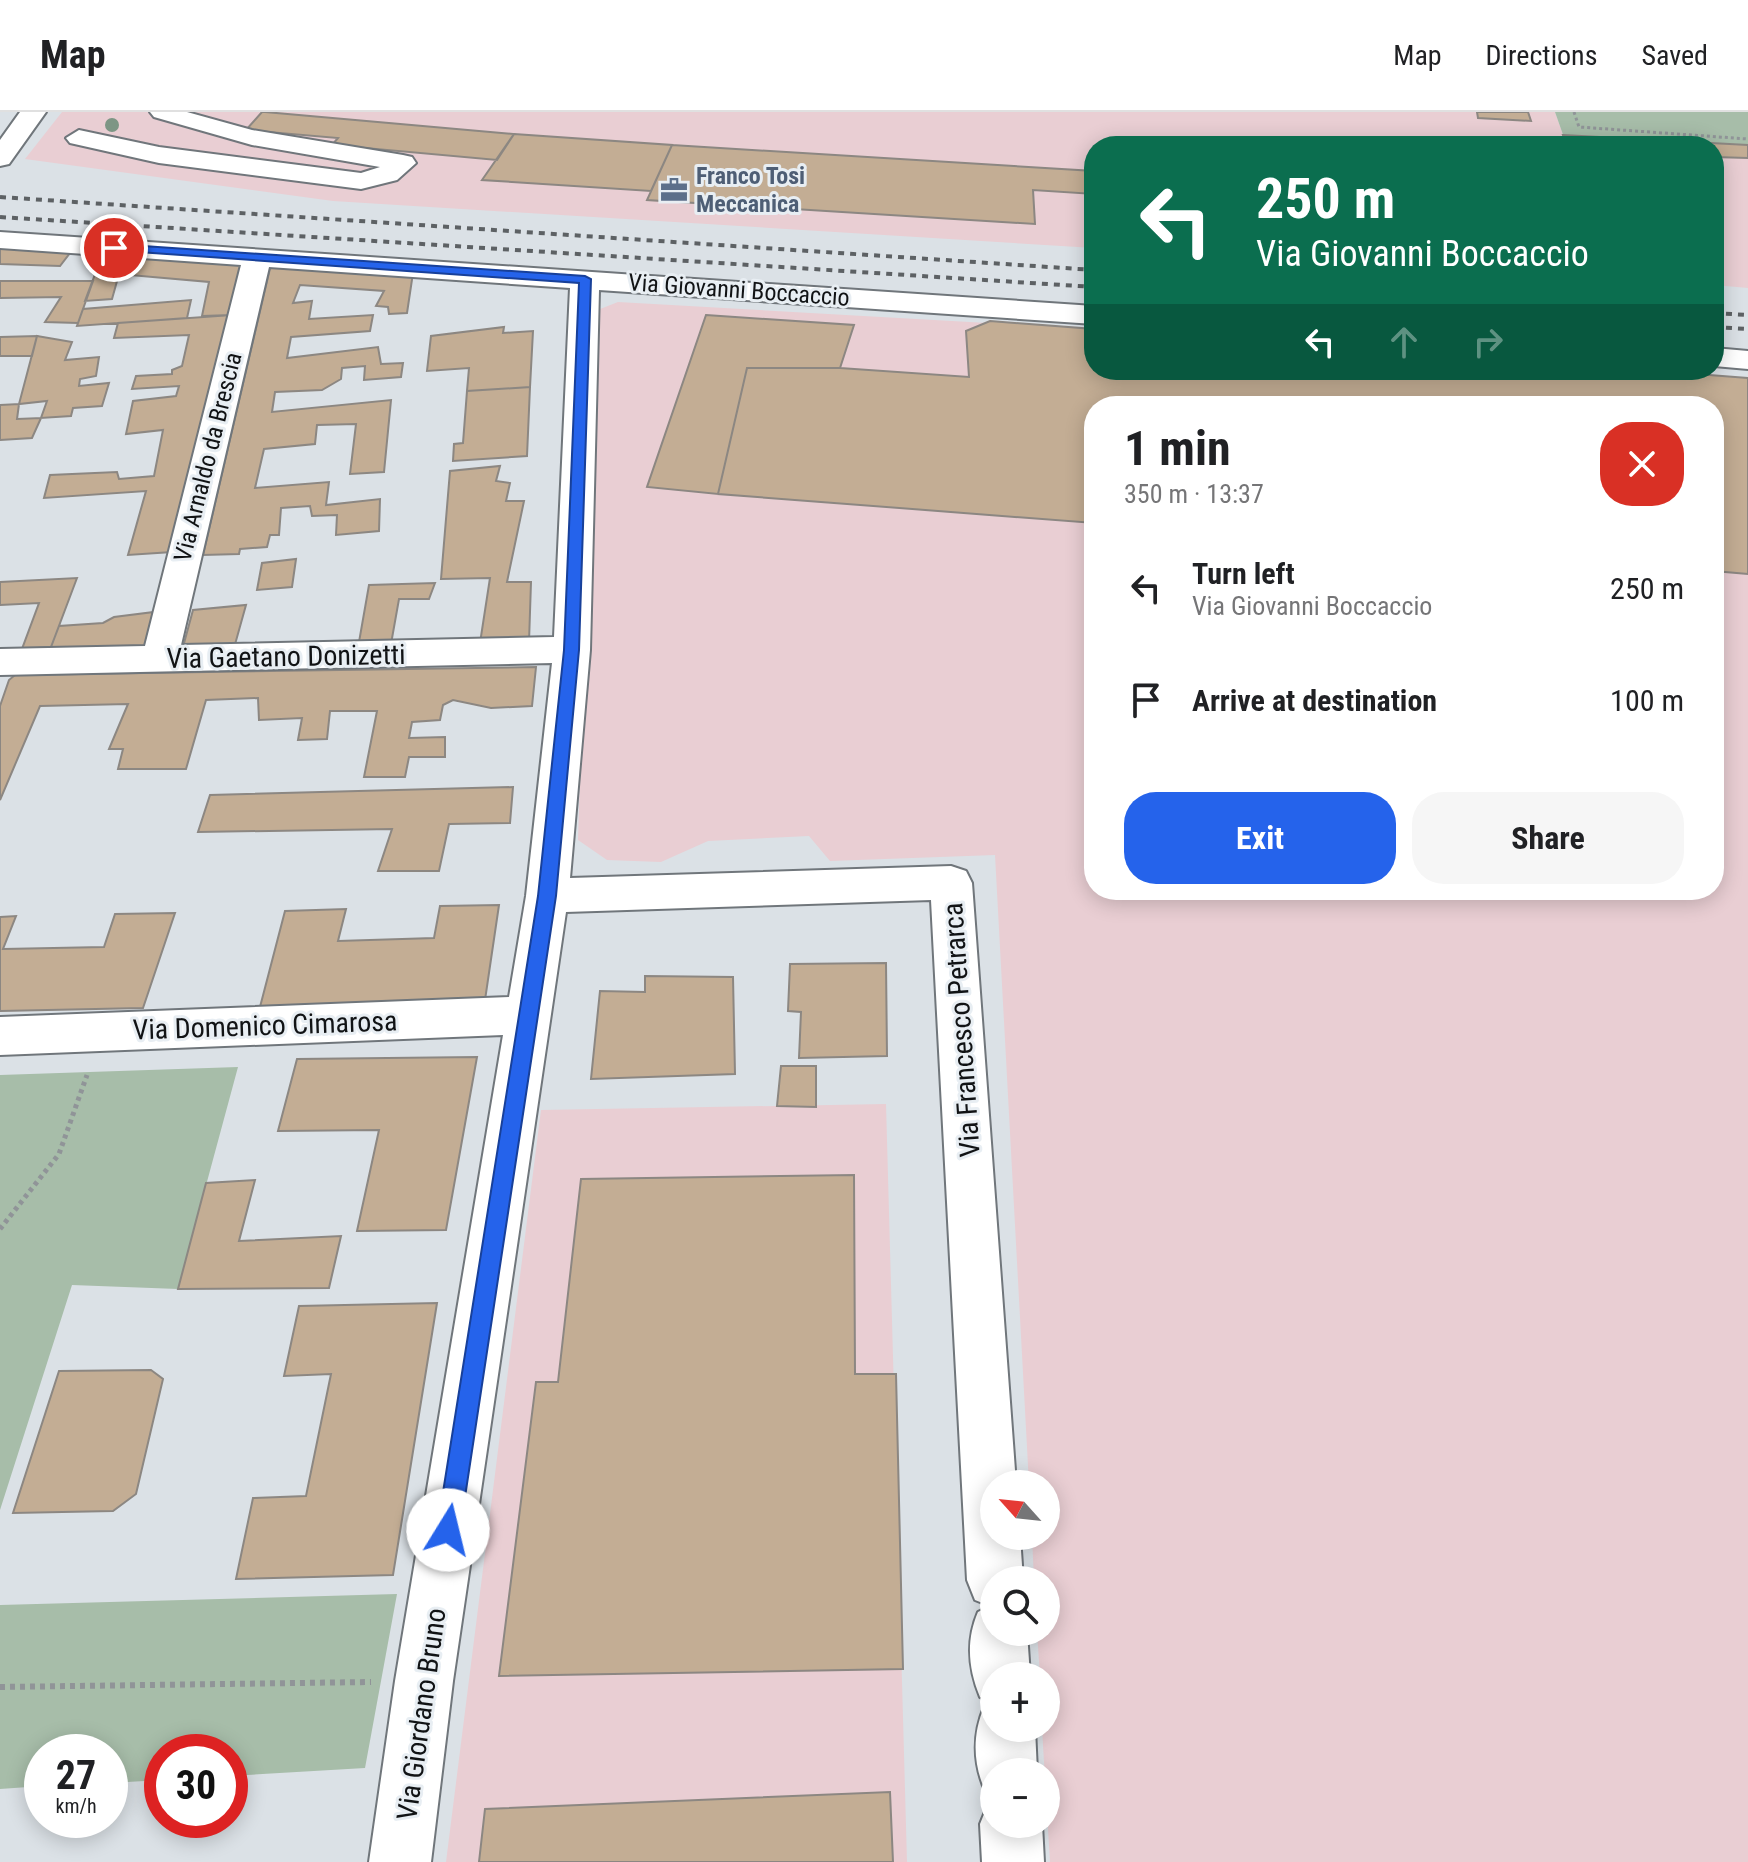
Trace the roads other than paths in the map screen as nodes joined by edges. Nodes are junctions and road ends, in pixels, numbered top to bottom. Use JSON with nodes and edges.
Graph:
{"nodes":[{"id":1,"x":33,"y":112,"type":"edge"},
{"id":2,"x":163,"y":112,"type":"edge"},
{"id":3,"x":79,"y":138,"type":"dead end"},
{"id":4,"x":0,"y":158,"type":"edge"},
{"id":5,"x":0,"y":240,"type":"edge"},
{"id":6,"x":257,"y":257,"type":"junction"},
{"id":7,"x":585,"y":279,"type":"junction"},
{"id":8,"x":1084,"y":314,"type":"edge"},
{"id":9,"x":1724,"y":358,"type":"edge"},
{"id":10,"x":1748,"y":360,"type":"edge"},
{"id":11,"x":572,"y":650,"type":"junction"},
{"id":12,"x":160,"y":658,"type":"junction"},
{"id":13,"x":0,"y":662,"type":"edge"},
{"id":14,"x":547,"y":896,"type":"junction"},
{"id":15,"x":530,"y":1015,"type":"junction"},
{"id":16,"x":0,"y":1036,"type":"edge"},
{"id":17,"x":994,"y":1566,"type":"edge"},
{"id":18,"x":1012,"y":1838,"type":"edge"},
{"id":19,"x":400,"y":1862,"type":"edge"},
{"id":20,"x":1013,"y":1862,"type":"edge"}],
"edges":[{"from":1,"to":4,"type":"street"},
{"from":2,"to":3,"type":"street"},
{"from":5,"to":6,"type":"street","name":"Via Giovanni Boccaccio"},
{"from":6,"to":7,"type":"street","name":"Via Giovanni Boccaccio"},
{"from":6,"to":12,"type":"street","name":"Via Arnaldo da Brescia"},
{"from":7,"to":8,"type":"street","name":"Via Giovanni Boccaccio"},
{"from":7,"to":11,"type":"street","name":"Via Giordano Bruno"},
{"from":9,"to":10,"type":"street"},
{"from":11,"to":12,"type":"street","name":"Via Gaetano Donizetti"},
{"from":11,"to":14,"type":"street","name":"Via Giordano Bruno"},
{"from":12,"to":13,"type":"street","name":"Via Gaetano Donizetti"},
{"from":14,"to":15,"type":"street","name":"Via Giordano Bruno"},
{"from":14,"to":17,"type":"street","name":"Via Francesco Petrarca"},
{"from":15,"to":16,"type":"street","name":"Via Domenico Cimarosa"},
{"from":15,"to":19,"type":"street","name":"Via Giordano Bruno"},
{"from":18,"to":20,"type":"street"}]}
